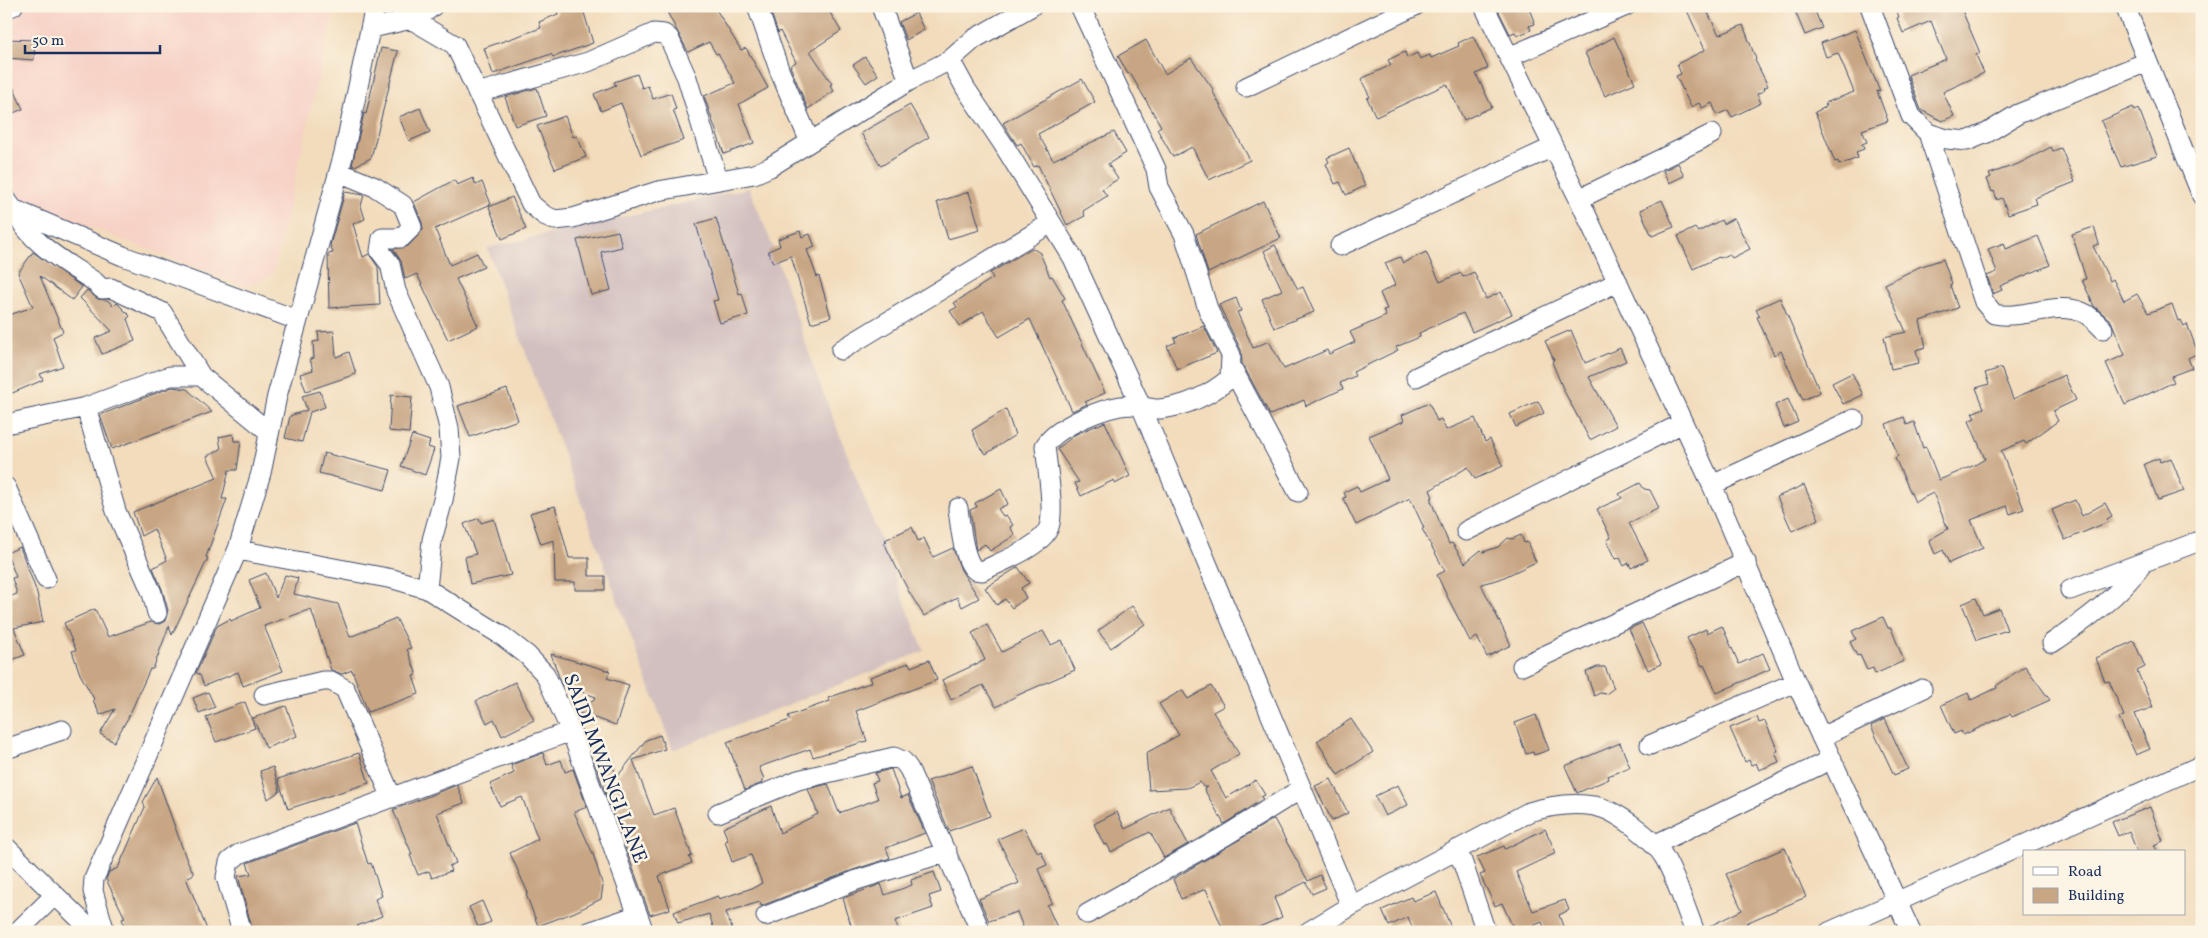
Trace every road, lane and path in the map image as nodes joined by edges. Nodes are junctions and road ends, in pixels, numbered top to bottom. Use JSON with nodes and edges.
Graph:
{"nodes":[{"id":1,"x":13,"y":6,"type":"edge"},
{"id":2,"x":375,"y":6,"type":"edge"},
{"id":3,"x":433,"y":6,"type":"edge"},
{"id":4,"x":757,"y":6,"type":"edge"},
{"id":5,"x":881,"y":6,"type":"edge"},
{"id":6,"x":1032,"y":6,"type":"edge"},
{"id":7,"x":1080,"y":6,"type":"edge"},
{"id":8,"x":1415,"y":6,"type":"edge"},
{"id":9,"x":1484,"y":6,"type":"edge"},
{"id":10,"x":1626,"y":6,"type":"edge"},
{"id":11,"x":1870,"y":6,"type":"edge"},
{"id":12,"x":2125,"y":6,"type":"edge"},
{"id":13,"x":6,"y":8,"type":"edge"},
{"id":14,"x":414,"y":21,"type":"junction"},
{"id":15,"x":372,"y":28,"type":"junction"},
{"id":16,"x":1509,"y":57,"type":"junction"},
{"id":17,"x":950,"y":60,"type":"junction"},
{"id":18,"x":2147,"y":62,"type":"junction"},
{"id":19,"x":910,"y":81,"type":"junction"},
{"id":20,"x":1246,"y":87,"type":"dead end"},
{"id":21,"x":477,"y":93,"type":"junction"},
{"id":22,"x":1928,"y":133,"type":"junction"},
{"id":23,"x":1712,"y":134,"type":"dead end"},
{"id":24,"x":810,"y":142,"type":"junction"},
{"id":25,"x":1554,"y":147,"type":"junction"},
{"id":26,"x":339,"y":172,"type":"junction"},
{"id":27,"x":718,"y":180,"type":"junction"},
{"id":28,"x":2202,"y":196,"type":"edge"},
{"id":29,"x":1579,"y":199,"type":"junction"},
{"id":30,"x":10,"y":204,"type":"edge"},
{"id":31,"x":1051,"y":222,"type":"junction"},
{"id":32,"x":1340,"y":246,"type":"dead end"},
{"id":33,"x":1618,"y":282,"type":"junction"},
{"id":34,"x":297,"y":320,"type":"junction"},
{"id":35,"x":2103,"y":329,"type":"dead end"},
{"id":36,"x":841,"y":350,"type":"dead end"},
{"id":37,"x":1232,"y":368,"type":"junction"},
{"id":38,"x":201,"y":376,"type":"junction"},
{"id":39,"x":1416,"y":377,"type":"dead end"},
{"id":40,"x":1141,"y":406,"type":"junction"},
{"id":41,"x":86,"y":407,"type":"junction"},
{"id":42,"x":1854,"y":419,"type":"dead end"},
{"id":43,"x":1683,"y":423,"type":"junction"},
{"id":44,"x":6,"y":424,"type":"edge"},
{"id":45,"x":269,"y":432,"type":"junction"},
{"id":46,"x":1712,"y":485,"type":"junction"},
{"id":47,"x":6,"y":486,"type":"edge"},
{"id":48,"x":1298,"y":492,"type":"dead end"},
{"id":49,"x":958,"y":508,"type":"dead end"},
{"id":50,"x":1466,"y":531,"type":"dead end"},
{"id":51,"x":2202,"y":540,"type":"edge"},
{"id":52,"x":238,"y":550,"type":"junction"},
{"id":53,"x":2144,"y":561,"type":"junction"},
{"id":54,"x":1746,"y":562,"type":"junction"},
{"id":55,"x":46,"y":579,"type":"dead end"},
{"id":56,"x":427,"y":589,"type":"junction"},
{"id":57,"x":2070,"y":590,"type":"dead end"},
{"id":58,"x":157,"y":613,"type":"dead end"},
{"id":59,"x":2052,"y":644,"type":"dead end"},
{"id":60,"x":1522,"y":666,"type":"dead end"},
{"id":61,"x":1796,"y":682,"type":"junction"},
{"id":62,"x":1922,"y":689,"type":"dead end"},
{"id":63,"x":264,"y":695,"type":"dead end"},
{"id":64,"x":62,"y":730,"type":"dead end"},
{"id":65,"x":572,"y":731,"type":"junction"},
{"id":66,"x":1821,"y":737,"type":"junction"},
{"id":67,"x":1650,"y":744,"type":"dead end"},
{"id":68,"x":6,"y":749,"type":"edge"},
{"id":69,"x":1832,"y":759,"type":"junction"},
{"id":70,"x":2202,"y":765,"type":"edge"},
{"id":71,"x":1301,"y":789,"type":"junction"},
{"id":72,"x":392,"y":798,"type":"junction"},
{"id":73,"x":718,"y":813,"type":"dead end"},
{"id":74,"x":1654,"y":845,"type":"junction"},
{"id":75,"x":6,"y":847,"type":"edge"},
{"id":76,"x":1458,"y":849,"type":"junction"},
{"id":77,"x":947,"y":852,"type":"junction"},
{"id":78,"x":55,"y":895,"type":"junction"},
{"id":79,"x":1897,"y":900,"type":"junction"},
{"id":80,"x":1351,"y":906,"type":"junction"},
{"id":81,"x":1087,"y":914,"type":"dead end"},
{"id":82,"x":766,"y":916,"type":"dead end"},
{"id":83,"x":641,"y":923,"type":"edge"},
{"id":84,"x":17,"y":932,"type":"edge"},
{"id":85,"x":93,"y":932,"type":"edge"},
{"id":86,"x":105,"y":932,"type":"edge"},
{"id":87,"x":242,"y":932,"type":"edge"},
{"id":88,"x":589,"y":932,"type":"edge"},
{"id":89,"x":981,"y":932,"type":"edge"},
{"id":90,"x":1308,"y":932,"type":"edge"},
{"id":91,"x":1486,"y":932,"type":"edge"},
{"id":92,"x":1695,"y":932,"type":"edge"},
{"id":93,"x":1829,"y":932,"type":"edge"},
{"id":94,"x":1911,"y":932,"type":"edge"}],
"edges":[{"from":1,"to":13,"type":"street"},
{"from":2,"to":15,"type":"street"},
{"from":3,"to":14,"type":"street"},
{"from":4,"to":24,"type":"street"},
{"from":5,"to":19,"type":"street"},
{"from":6,"to":17,"type":"street"},
{"from":7,"to":37,"type":"street"},
{"from":8,"to":20,"type":"street"},
{"from":9,"to":16,"type":"street"},
{"from":10,"to":16,"type":"street"},
{"from":11,"to":22,"type":"street"},
{"from":12,"to":18,"type":"street"},
{"from":14,"to":15,"type":"street"},
{"from":14,"to":21,"type":"street"},
{"from":15,"to":26,"type":"street"},
{"from":16,"to":25,"type":"street"},
{"from":17,"to":19,"type":"street"},
{"from":17,"to":31,"type":"street"},
{"from":18,"to":22,"type":"street"},
{"from":18,"to":28,"type":"street"},
{"from":19,"to":24,"type":"street"},
{"from":21,"to":27,"type":"street"},
{"from":21,"to":27,"type":"street"},
{"from":22,"to":35,"type":"street"},
{"from":23,"to":29,"type":"street"},
{"from":24,"to":27,"type":"street"},
{"from":25,"to":29,"type":"street"},
{"from":25,"to":32,"type":"street"},
{"from":26,"to":34,"type":"street"},
{"from":26,"to":56,"type":"street"},
{"from":29,"to":33,"type":"street"},
{"from":30,"to":34,"type":"street"},
{"from":30,"to":38,"type":"street"},
{"from":31,"to":36,"type":"street"},
{"from":31,"to":40,"type":"street"},
{"from":33,"to":39,"type":"street"},
{"from":33,"to":43,"type":"street"},
{"from":34,"to":45,"type":"street"},
{"from":37,"to":40,"type":"street"},
{"from":37,"to":48,"type":"street"},
{"from":38,"to":41,"type":"street"},
{"from":38,"to":45,"type":"street"},
{"from":40,"to":49,"type":"street"},
{"from":40,"to":71,"type":"street"},
{"from":41,"to":44,"type":"street"},
{"from":41,"to":58,"type":"street"},
{"from":42,"to":46,"type":"street"},
{"from":43,"to":46,"type":"street"},
{"from":43,"to":50,"type":"street"},
{"from":45,"to":52,"type":"street"},
{"from":46,"to":54,"type":"street"},
{"from":47,"to":55,"type":"street"},
{"from":51,"to":53,"type":"street"},
{"from":52,"to":56,"type":"street","name":"SAIDI MWANGI LANE"},
{"from":52,"to":86,"type":"street"},
{"from":53,"to":57,"type":"street"},
{"from":53,"to":59,"type":"street"},
{"from":54,"to":60,"type":"street"},
{"from":54,"to":61,"type":"street"},
{"from":56,"to":65,"type":"street","name":"SAIDI MWANGI LANE"},
{"from":61,"to":66,"type":"street"},
{"from":61,"to":67,"type":"street"},
{"from":62,"to":66,"type":"street"},
{"from":63,"to":72,"type":"street"},
{"from":64,"to":68,"type":"street"},
{"from":65,"to":72,"type":"street"},
{"from":65,"to":83,"type":"street","name":"SAIDI MWANGI LANE"},
{"from":66,"to":69,"type":"street"},
{"from":69,"to":74,"type":"street"},
{"from":69,"to":79,"type":"street"},
{"from":70,"to":79,"type":"street"},
{"from":71,"to":80,"type":"street"},
{"from":71,"to":81,"type":"street"},
{"from":72,"to":87,"type":"street"},
{"from":73,"to":77,"type":"street"},
{"from":74,"to":76,"type":"street"},
{"from":74,"to":92,"type":"street"},
{"from":75,"to":78,"type":"street"},
{"from":76,"to":80,"type":"street"},
{"from":76,"to":91,"type":"street"},
{"from":77,"to":82,"type":"street"},
{"from":77,"to":89,"type":"street"},
{"from":78,"to":84,"type":"street"},
{"from":78,"to":85,"type":"street"},
{"from":79,"to":93,"type":"street"},
{"from":79,"to":94,"type":"street"},
{"from":80,"to":90,"type":"street"},
{"from":83,"to":88,"type":"street"}]}
